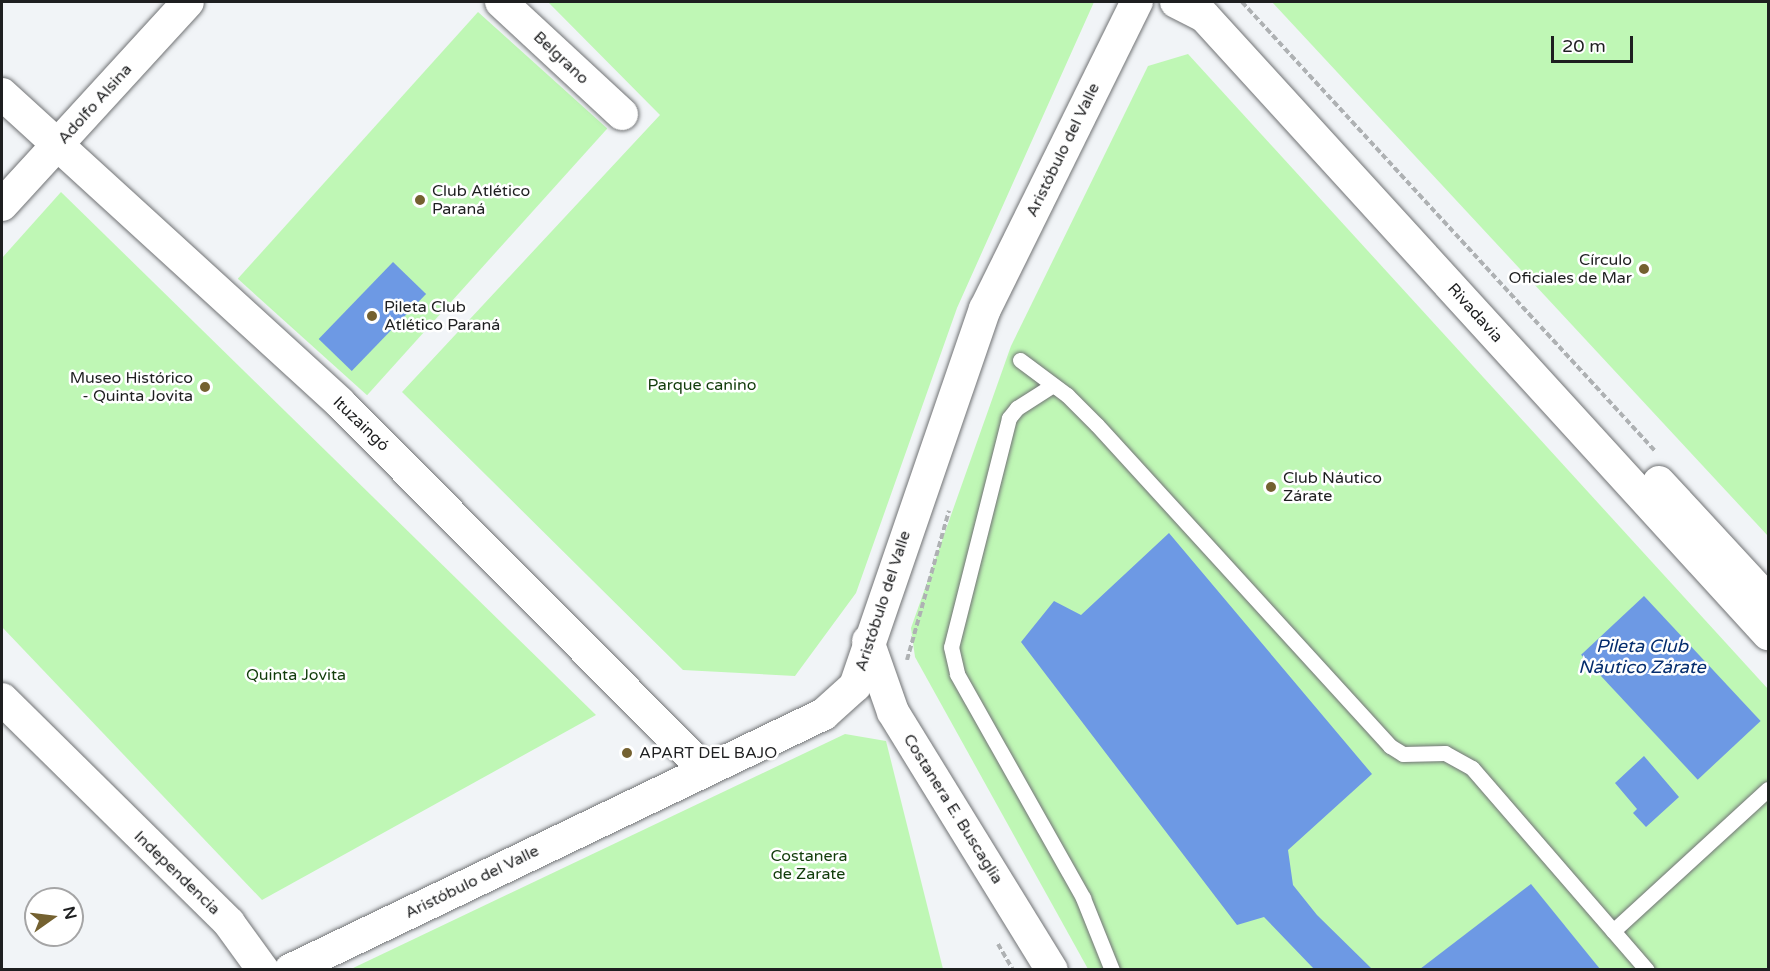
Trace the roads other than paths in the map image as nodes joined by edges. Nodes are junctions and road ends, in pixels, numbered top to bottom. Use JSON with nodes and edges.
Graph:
{"nodes":[{"id":1,"x":188,"y":2,"type":"edge"},
{"id":2,"x":501,"y":2,"type":"edge"},
{"id":3,"x":1137,"y":2,"type":"edge"},
{"id":4,"x":1176,"y":2,"type":"edge"},
{"id":5,"x":1216,"y":2,"type":"edge"},
{"id":6,"x":2,"y":94,"type":"edge"},
{"id":7,"x":622,"y":114,"type":"dead end"},
{"id":8,"x":56,"y":146,"type":"junction"},
{"id":9,"x":2,"y":206,"type":"edge"},
{"id":10,"x":1020,"y":360,"type":"dead end"},
{"id":11,"x":1053,"y":385,"type":"junction"},
{"id":12,"x":1768,"y":600,"type":"edge"},
{"id":13,"x":1768,"y":634,"type":"edge"},
{"id":14,"x":868,"y":641,"type":"junction"},
{"id":15,"x":2,"y":699,"type":"edge"},
{"id":16,"x":893,"y":712,"type":"junction"},
{"id":17,"x":824,"y":714,"type":"junction"},
{"id":18,"x":705,"y":770,"type":"junction"},
{"id":19,"x":1768,"y":789,"type":"edge"},
{"id":20,"x":1613,"y":930,"type":"junction"},
{"id":21,"x":263,"y":969,"type":"edge"},
{"id":22,"x":290,"y":969,"type":"edge"},
{"id":23,"x":1052,"y":969,"type":"edge"},
{"id":24,"x":1112,"y":969,"type":"edge"},
{"id":25,"x":1647,"y":969,"type":"edge"}],
"edges":[{"from":1,"to":8,"type":"street","name":"Adolfo Alsina"},
{"from":2,"to":7,"type":"street","name":"Belgrano"},
{"from":3,"to":14,"type":"street","name":"Aristóbulo del Valle"},
{"from":4,"to":13,"type":"street","name":"Rivadavia"},
{"from":5,"to":12,"type":"street","name":"Rivadavia"},
{"from":6,"to":8,"type":"street","name":"Ituzaingó"},
{"from":8,"to":9,"type":"street","name":"Adolfo Alsina"},
{"from":8,"to":18,"type":"street","name":"Ituzaingó"},
{"from":10,"to":11,"type":"lane"},
{"from":11,"to":20,"type":"lane"},
{"from":11,"to":24,"type":"lane"},
{"from":14,"to":16,"type":"street","name":"Costanera E. Buscaglia"},
{"from":14,"to":17,"type":"street","name":"Aristóbulo del Valle"},
{"from":15,"to":21,"type":"street","name":"Independencia"},
{"from":16,"to":17,"type":"street"},
{"from":16,"to":23,"type":"street","name":"Costanera E. Buscaglia"},
{"from":17,"to":18,"type":"street","name":"Aristóbulo del Valle"},
{"from":18,"to":22,"type":"street","name":"Aristóbulo del Valle"},
{"from":19,"to":20,"type":"lane"},
{"from":20,"to":25,"type":"lane"}]}
